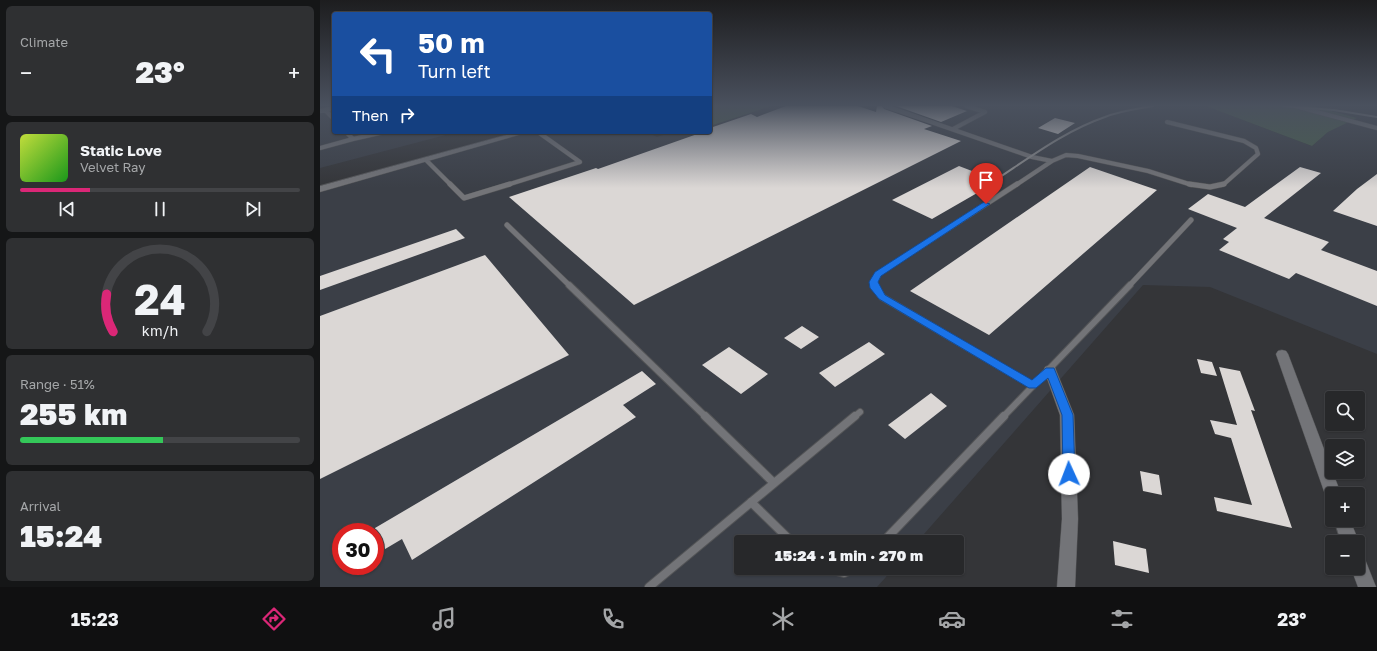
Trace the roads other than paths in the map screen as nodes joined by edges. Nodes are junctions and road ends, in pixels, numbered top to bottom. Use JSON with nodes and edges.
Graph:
{"nodes":[{"id":1,"x":966,"y":133,"type":"edge"},
{"id":2,"x":1213,"y":133,"type":"edge"},
{"id":3,"x":348,"y":134,"type":"edge"},
{"id":4,"x":376,"y":134,"type":"edge"},
{"id":5,"x":518,"y":134,"type":"edge"},
{"id":6,"x":541,"y":134,"type":"edge"},
{"id":7,"x":353,"y":140,"type":"junction"},
{"id":8,"x":320,"y":148,"type":"edge"},
{"id":9,"x":426,"y":160,"type":"junction"},
{"id":10,"x":1052,"y":161,"type":"junction"},
{"id":11,"x":320,"y":189,"type":"edge"},
{"id":12,"x":1191,"y":220,"type":"dead end"},
{"id":13,"x":507,"y":225,"type":"dead end"},
{"id":14,"x":1282,"y":354,"type":"dead end"},
{"id":15,"x":1050,"y":370,"type":"junction"},
{"id":16,"x":1033,"y":386,"type":"junction"},
{"id":17,"x":860,"y":412,"type":"dead end"},
{"id":18,"x":774,"y":483,"type":"junction"},
{"id":19,"x":1330,"y":487,"type":"edge"},
{"id":20,"x":751,"y":502,"type":"junction"},
{"id":21,"x":785,"y":535,"type":"edge"},
{"id":22,"x":890,"y":535,"type":"edge"},
{"id":23,"x":1362,"y":575,"type":"edge"},
{"id":24,"x":648,"y":587,"type":"edge"},
{"id":25,"x":1066,"y":587,"type":"edge"},
{"id":26,"x":1366,"y":587,"type":"edge"}],
"edges":[{"from":1,"to":10,"type":"lane"},
{"from":2,"to":10,"type":"lane"},
{"from":3,"to":7,"type":"lane"},
{"from":4,"to":7,"type":"lane"},
{"from":5,"to":9,"type":"street"},
{"from":6,"to":9,"type":"lane"},
{"from":7,"to":8,"type":"lane"},
{"from":9,"to":11,"type":"street"},
{"from":10,"to":16,"type":"lane"},
{"from":12,"to":15,"type":"lane"},
{"from":13,"to":18,"type":"lane"},
{"from":14,"to":19,"type":"street"},
{"from":15,"to":16,"type":"lane"},
{"from":15,"to":25,"type":"street"},
{"from":16,"to":22,"type":"lane"},
{"from":17,"to":18,"type":"lane"},
{"from":18,"to":20,"type":"lane"},
{"from":20,"to":21,"type":"lane"},
{"from":20,"to":24,"type":"lane"},
{"from":23,"to":26,"type":"street"}]}
